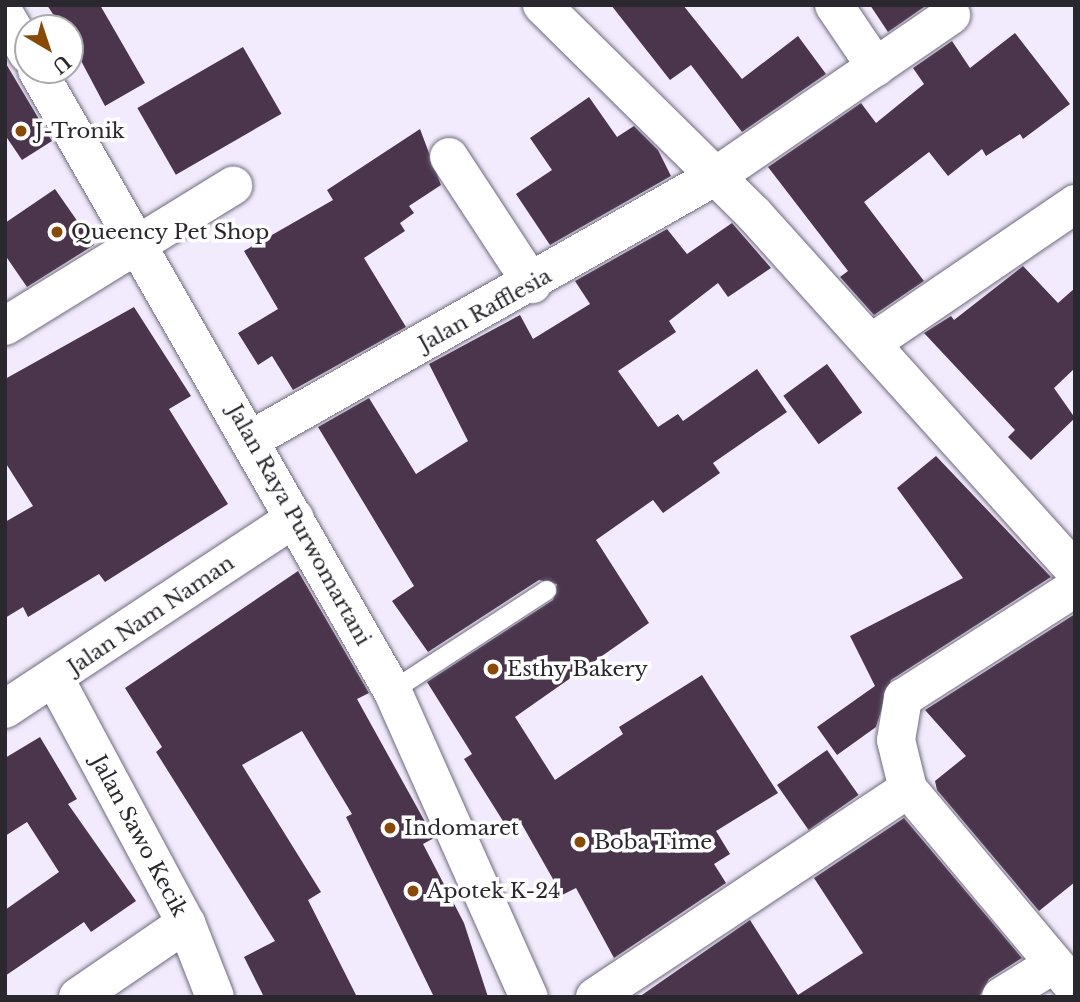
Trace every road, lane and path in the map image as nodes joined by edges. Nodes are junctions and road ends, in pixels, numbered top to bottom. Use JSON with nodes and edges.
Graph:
{"nodes":[{"id":1,"x":542,"y":5,"type":"edge"},
{"id":2,"x":834,"y":5,"type":"edge"},
{"id":3,"x":5,"y":15,"type":"edge"},
{"id":4,"x":951,"y":15,"type":"dead end"},
{"id":5,"x":14,"y":30,"type":"edge"},
{"id":6,"x":876,"y":67,"type":"junction"},
{"id":7,"x":45,"y":84,"type":"edge"},
{"id":8,"x":449,"y":157,"type":"dead end"},
{"id":9,"x":716,"y":176,"type":"junction"},
{"id":10,"x":233,"y":186,"type":"dead end"},
{"id":11,"x":1075,"y":204,"type":"edge"},
{"id":12,"x":138,"y":242,"type":"junction"},
{"id":13,"x":532,"y":284,"type":"junction"},
{"id":14,"x":5,"y":326,"type":"edge"},
{"id":15,"x":873,"y":342,"type":"junction"},
{"id":16,"x":252,"y":439,"type":"junction"},
{"id":17,"x":295,"y":518,"type":"junction"},
{"id":18,"x":1075,"y":571,"type":"edge"},
{"id":19,"x":1075,"y":588,"type":"edge"},
{"id":20,"x":546,"y":590,"type":"dead end"},
{"id":21,"x":55,"y":679,"type":"junction"},
{"id":22,"x":392,"y":690,"type":"junction"},
{"id":23,"x":5,"y":709,"type":"edge"},
{"id":24,"x":908,"y":789,"type":"junction"},
{"id":25,"x":186,"y":923,"type":"junction"},
{"id":26,"x":1064,"y":976,"type":"edge"},
{"id":27,"x":78,"y":997,"type":"edge"},
{"id":28,"x":215,"y":997,"type":"edge"},
{"id":29,"x":530,"y":997,"type":"edge"},
{"id":30,"x":594,"y":997,"type":"edge"},
{"id":31,"x":1001,"y":997,"type":"edge"}],
"edges":[{"from":1,"to":9,"type":"street"},
{"from":2,"to":6,"type":"street"},
{"from":3,"to":5,"type":"street"},
{"from":4,"to":6,"type":"street","name":"Jalan Rafflesia"},
{"from":6,"to":9,"type":"street","name":"Jalan Rafflesia"},
{"from":7,"to":12,"type":"street","name":"Jalan Raya Purwomartani"},
{"from":8,"to":13,"type":"street"},
{"from":9,"to":13,"type":"street","name":"Jalan Rafflesia"},
{"from":9,"to":15,"type":"street"},
{"from":10,"to":12,"type":"street"},
{"from":11,"to":15,"type":"street"},
{"from":12,"to":14,"type":"street"},
{"from":12,"to":16,"type":"street","name":"Jalan Raya Purwomartani"},
{"from":13,"to":16,"type":"street","name":"Jalan Rafflesia"},
{"from":15,"to":18,"type":"street"},
{"from":16,"to":17,"type":"street","name":"Jalan Raya Purwomartani"},
{"from":17,"to":21,"type":"street","name":"Jalan Nam Naman"},
{"from":17,"to":22,"type":"street","name":"Jalan Raya Purwomartani"},
{"from":19,"to":24,"type":"street"},
{"from":20,"to":22,"type":"lane"},
{"from":21,"to":23,"type":"street","name":"Jalan Nam Naman"},
{"from":21,"to":25,"type":"street","name":"Jalan Sawo Kecik"},
{"from":22,"to":29,"type":"street","name":"Jalan Raya Purwomartani"},
{"from":24,"to":26,"type":"street"},
{"from":24,"to":30,"type":"street"},
{"from":25,"to":27,"type":"street"},
{"from":25,"to":28,"type":"street","name":"Jalan Sawo Kecik"},
{"from":26,"to":31,"type":"street"}]}
